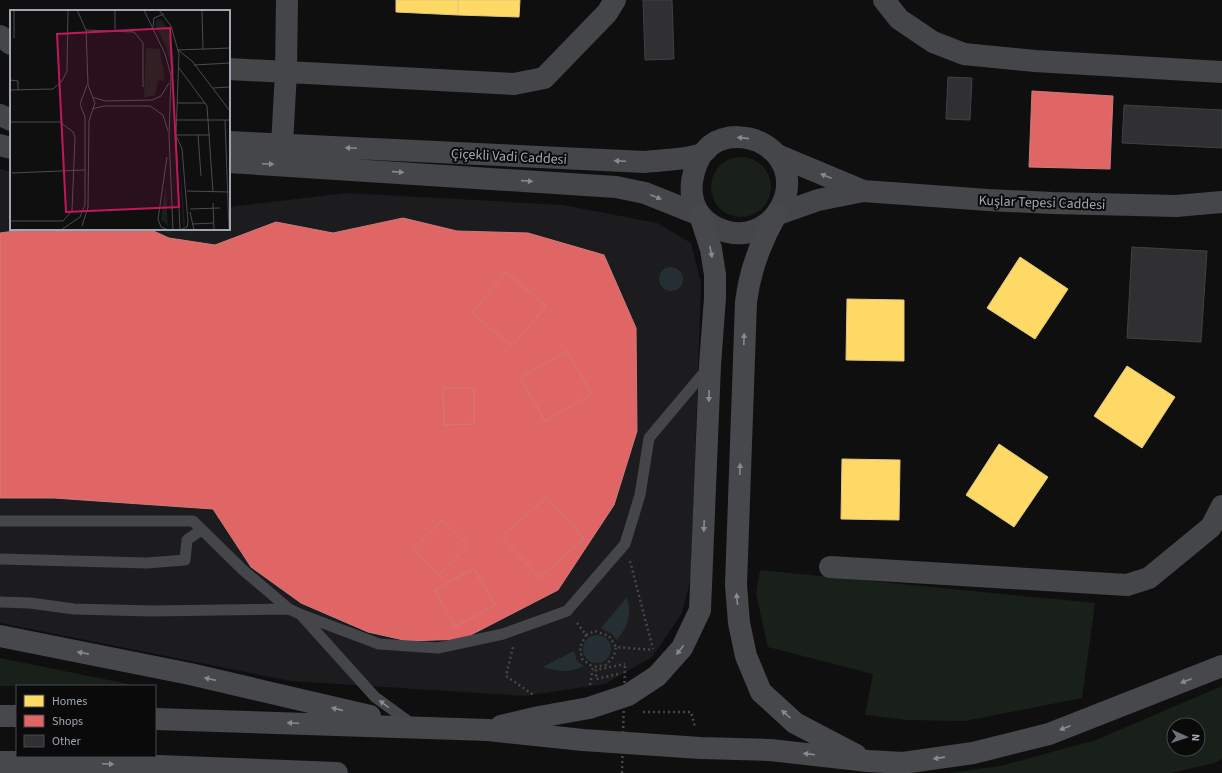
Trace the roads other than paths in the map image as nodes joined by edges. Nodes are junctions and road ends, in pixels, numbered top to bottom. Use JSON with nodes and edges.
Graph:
{"nodes":[{"id":1,"x":287,"y":0,"type":"edge"},
{"id":2,"x":615,"y":0,"type":"edge"},
{"id":3,"x":884,"y":0,"type":"edge"},
{"id":4,"x":0,"y":36,"type":"edge"},
{"id":5,"x":10,"y":43,"type":"edge"},
{"id":6,"x":230,"y":69,"type":"edge"},
{"id":7,"x":286,"y":72,"type":"junction"},
{"id":8,"x":1222,"y":72,"type":"edge"},
{"id":9,"x":0,"y":115,"type":"edge"},
{"id":10,"x":10,"y":120,"type":"edge"},
{"id":11,"x":230,"y":142,"type":"edge"},
{"id":12,"x":282,"y":144,"type":"junction"},
{"id":13,"x":0,"y":146,"type":"edge"},
{"id":14,"x":10,"y":148,"type":"edge"},
{"id":15,"x":701,"y":155,"type":"junction"},
{"id":16,"x":777,"y":155,"type":"junction"},
{"id":17,"x":230,"y":162,"type":"edge"},
{"id":18,"x":862,"y":191,"type":"junction"},
{"id":19,"x":1222,"y":202,"type":"edge"},
{"id":20,"x":700,"y":215,"type":"junction"},
{"id":21,"x":776,"y":215,"type":"junction"},
{"id":22,"x":710,"y":365,"type":"junction"},
{"id":23,"x":1222,"y":506,"type":"edge"},
{"id":24,"x":0,"y":521,"type":"edge"},
{"id":25,"x":201,"y":530,"type":"junction"},
{"id":26,"x":0,"y":558,"type":"edge"},
{"id":27,"x":830,"y":567,"type":"dead end"},
{"id":28,"x":0,"y":602,"type":"edge"},
{"id":29,"x":289,"y":609,"type":"junction"},
{"id":30,"x":302,"y":615,"type":"junction"},
{"id":31,"x":0,"y":636,"type":"edge"},
{"id":32,"x":1222,"y":666,"type":"edge"},
{"id":33,"x":0,"y":716,"type":"edge"},
{"id":34,"x":16,"y":716,"type":"edge"},
{"id":35,"x":156,"y":719,"type":"edge"},
{"id":36,"x":416,"y":727,"type":"junction"},
{"id":37,"x":488,"y":730,"type":"junction"},
{"id":38,"x":0,"y":762,"type":"edge"},
{"id":39,"x":868,"y":762,"type":"junction"},
{"id":40,"x":337,"y":773,"type":"edge"}],
"edges":[{"from":1,"to":7,"type":"street"},
{"from":2,"to":7,"type":"street"},
{"from":3,"to":8,"type":"street"},
{"from":4,"to":5,"type":"street"},
{"from":6,"to":7,"type":"street"},
{"from":7,"to":12,"type":"street"},
{"from":9,"to":10,"type":"street"},
{"from":11,"to":12,"type":"street","name":"Çiçekli Vadi Caddesi"},
{"from":15,"to":12,"type":"street","name":"Çiçekli Vadi Caddesi","one_way":true},
{"from":13,"to":14,"type":"street"},
{"from":16,"to":15,"type":"street","one_way":true},
{"from":15,"to":20,"type":"street"},
{"from":18,"to":16,"type":"street","name":"Kuşlar Tepesi Caddesi","one_way":true},
{"from":16,"to":21,"type":"street"},
{"from":17,"to":20,"type":"street","name":"Çiçekli Vadi Caddesi","one_way":true},
{"from":18,"to":19,"type":"street","name":"Kuşlar Tepesi Caddesi"},
{"from":18,"to":21,"type":"street","name":"Kuşlar Tepesi Caddesi"},
{"from":20,"to":21,"type":"street"},
{"from":20,"to":22,"type":"main road","one_way":true},
{"from":39,"to":21,"type":"main road","one_way":true},
{"from":22,"to":30,"type":"lane"},
{"from":22,"to":37,"type":"main road","one_way":true},
{"from":23,"to":27,"type":"street"},
{"from":24,"to":25,"type":"lane"},
{"from":25,"to":26,"type":"lane"},
{"from":25,"to":29,"type":"lane"},
{"from":28,"to":29,"type":"lane"},
{"from":29,"to":30,"type":"lane"},
{"from":36,"to":30,"type":"lane","one_way":true},
{"from":36,"to":31,"type":"main road","one_way":true},
{"from":32,"to":39,"type":"main road","one_way":true},
{"from":33,"to":34,"type":"main road"},
{"from":36,"to":35,"type":"main road","one_way":true},
{"from":36,"to":37,"type":"main road"},
{"from":39,"to":37,"type":"main road","one_way":true},
{"from":38,"to":40,"type":"main road","one_way":true}]}
